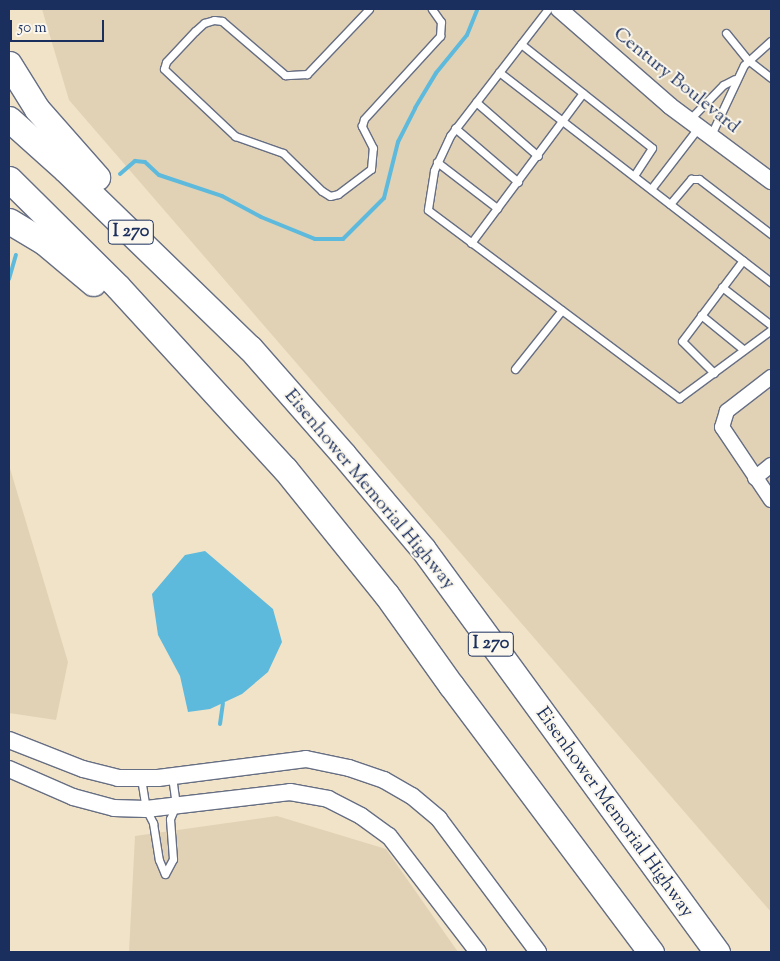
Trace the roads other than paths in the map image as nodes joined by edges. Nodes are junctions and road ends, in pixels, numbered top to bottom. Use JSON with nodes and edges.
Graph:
{"nodes":[{"id":1,"x":369,"y":9,"type":"edge"},
{"id":2,"x":432,"y":9,"type":"edge"},
{"id":3,"x":548,"y":9,"type":"edge"},
{"id":4,"x":559,"y":9,"type":"edge"},
{"id":5,"x":726,"y":33,"type":"dead end"},
{"id":6,"x":771,"y":41,"type":"edge"},
{"id":7,"x":521,"y":44,"type":"junction"},
{"id":8,"x":748,"y":60,"type":"junction"},
{"id":9,"x":9,"y":64,"type":"edge"},
{"id":10,"x":499,"y":72,"type":"junction"},
{"id":11,"x":771,"y":78,"type":"edge"},
{"id":12,"x":735,"y":79,"type":"junction"},
{"id":13,"x":583,"y":93,"type":"junction"},
{"id":14,"x":476,"y":102,"type":"junction"},
{"id":15,"x":9,"y":119,"type":"edge"},
{"id":16,"x":564,"y":122,"type":"junction"},
{"id":17,"x":455,"y":128,"type":"junction"},
{"id":18,"x":699,"y":128,"type":"junction"},
{"id":19,"x":538,"y":156,"type":"junction"},
{"id":20,"x":437,"y":162,"type":"junction"},
{"id":21,"x":634,"y":176,"type":"junction"},
{"id":22,"x":9,"y":179,"type":"edge"},
{"id":23,"x":771,"y":181,"type":"edge"},
{"id":24,"x":518,"y":182,"type":"junction"},
{"id":25,"x":651,"y":189,"type":"junction"},
{"id":26,"x":670,"y":204,"type":"junction"},
{"id":27,"x":498,"y":208,"type":"junction"},
{"id":28,"x":9,"y":221,"type":"edge"},
{"id":29,"x":771,"y":234,"type":"edge"},
{"id":30,"x":471,"y":243,"type":"junction"},
{"id":31,"x":743,"y":260,"type":"junction"},
{"id":32,"x":771,"y":282,"type":"edge"},
{"id":33,"x":722,"y":287,"type":"junction"},
{"id":34,"x":562,"y":310,"type":"junction"},
{"id":35,"x":701,"y":314,"type":"junction"},
{"id":36,"x":771,"y":325,"type":"edge"},
{"id":37,"x":771,"y":330,"type":"edge"},
{"id":38,"x":250,"y":348,"type":"junction"},
{"id":39,"x":744,"y":350,"type":"junction"},
{"id":40,"x":515,"y":369,"type":"dead end"},
{"id":41,"x":714,"y":373,"type":"junction"},
{"id":42,"x":771,"y":377,"type":"edge"},
{"id":43,"x":771,"y":465,"type":"edge"},
{"id":44,"x":755,"y":478,"type":"junction"},
{"id":45,"x":771,"y":500,"type":"edge"},
{"id":46,"x":386,"y":594,"type":"junction"},
{"id":47,"x":9,"y":740,"type":"edge"},
{"id":48,"x":9,"y":769,"type":"edge"},
{"id":49,"x":172,"y":776,"type":"junction"},
{"id":50,"x":141,"y":778,"type":"junction"},
{"id":51,"x":176,"y":805,"type":"junction"},
{"id":52,"x":146,"y":809,"type":"junction"},
{"id":53,"x":478,"y":952,"type":"edge"},
{"id":54,"x":538,"y":952,"type":"edge"},
{"id":55,"x":651,"y":952,"type":"edge"},
{"id":56,"x":717,"y":952,"type":"edge"}],
"edges":[{"from":1,"to":2,"type":"lane"},
{"from":3,"to":7,"type":"lane"},
{"from":4,"to":18,"type":"street","name":"Century Boulevard"},
{"from":5,"to":8,"type":"lane"},
{"from":6,"to":8,"type":"lane"},
{"from":7,"to":10,"type":"lane"},
{"from":7,"to":13,"type":"lane"},
{"from":8,"to":11,"type":"lane"},
{"from":8,"to":12,"type":"lane"},
{"from":9,"to":38,"type":"highway"},
{"from":10,"to":14,"type":"lane"},
{"from":10,"to":16,"type":"lane"},
{"from":12,"to":18,"type":"lane"},
{"from":12,"to":18,"type":"lane"},
{"from":13,"to":16,"type":"lane"},
{"from":13,"to":21,"type":"lane"},
{"from":14,"to":17,"type":"lane"},
{"from":14,"to":19,"type":"lane"},
{"from":15,"to":38,"type":"highway","name":"Eisenhower Memorial Highway","number":"I 270"},
{"from":16,"to":19,"type":"lane"},
{"from":16,"to":21,"type":"lane"},
{"from":17,"to":20,"type":"lane"},
{"from":17,"to":24,"type":"lane"},
{"from":18,"to":23,"type":"street","name":"Century Boulevard"},
{"from":18,"to":25,"type":"lane"},
{"from":19,"to":24,"type":"lane"},
{"from":20,"to":27,"type":"lane"},
{"from":20,"to":30,"type":"lane"},
{"from":21,"to":25,"type":"lane"},
{"from":22,"to":46,"type":"highway","number":"I 270"},
{"from":24,"to":27,"type":"lane"},
{"from":25,"to":26,"type":"lane"},
{"from":26,"to":29,"type":"lane"},
{"from":26,"to":31,"type":"lane"},
{"from":27,"to":30,"type":"lane"},
{"from":28,"to":46,"type":"highway"},
{"from":30,"to":34,"type":"lane"},
{"from":31,"to":32,"type":"lane"},
{"from":31,"to":33,"type":"lane"},
{"from":33,"to":35,"type":"lane"},
{"from":33,"to":36,"type":"lane"},
{"from":34,"to":40,"type":"lane"},
{"from":34,"to":41,"type":"lane"},
{"from":35,"to":39,"type":"lane"},
{"from":35,"to":41,"type":"lane"},
{"from":37,"to":39,"type":"lane"},
{"from":38,"to":56,"type":"highway","name":"Eisenhower Memorial Highway","number":"I 270"},
{"from":39,"to":41,"type":"lane"},
{"from":42,"to":44,"type":"street"},
{"from":43,"to":44,"type":"street"},
{"from":44,"to":45,"type":"street"},
{"from":46,"to":55,"type":"highway","number":"I 270"},
{"from":47,"to":50,"type":"street"},
{"from":48,"to":52,"type":"street"},
{"from":49,"to":50,"type":"street"},
{"from":49,"to":51,"type":"lane"},
{"from":49,"to":54,"type":"street"},
{"from":50,"to":52,"type":"lane"},
{"from":51,"to":52,"type":"street"},
{"from":51,"to":52,"type":"lane"},
{"from":51,"to":53,"type":"street"}]}
